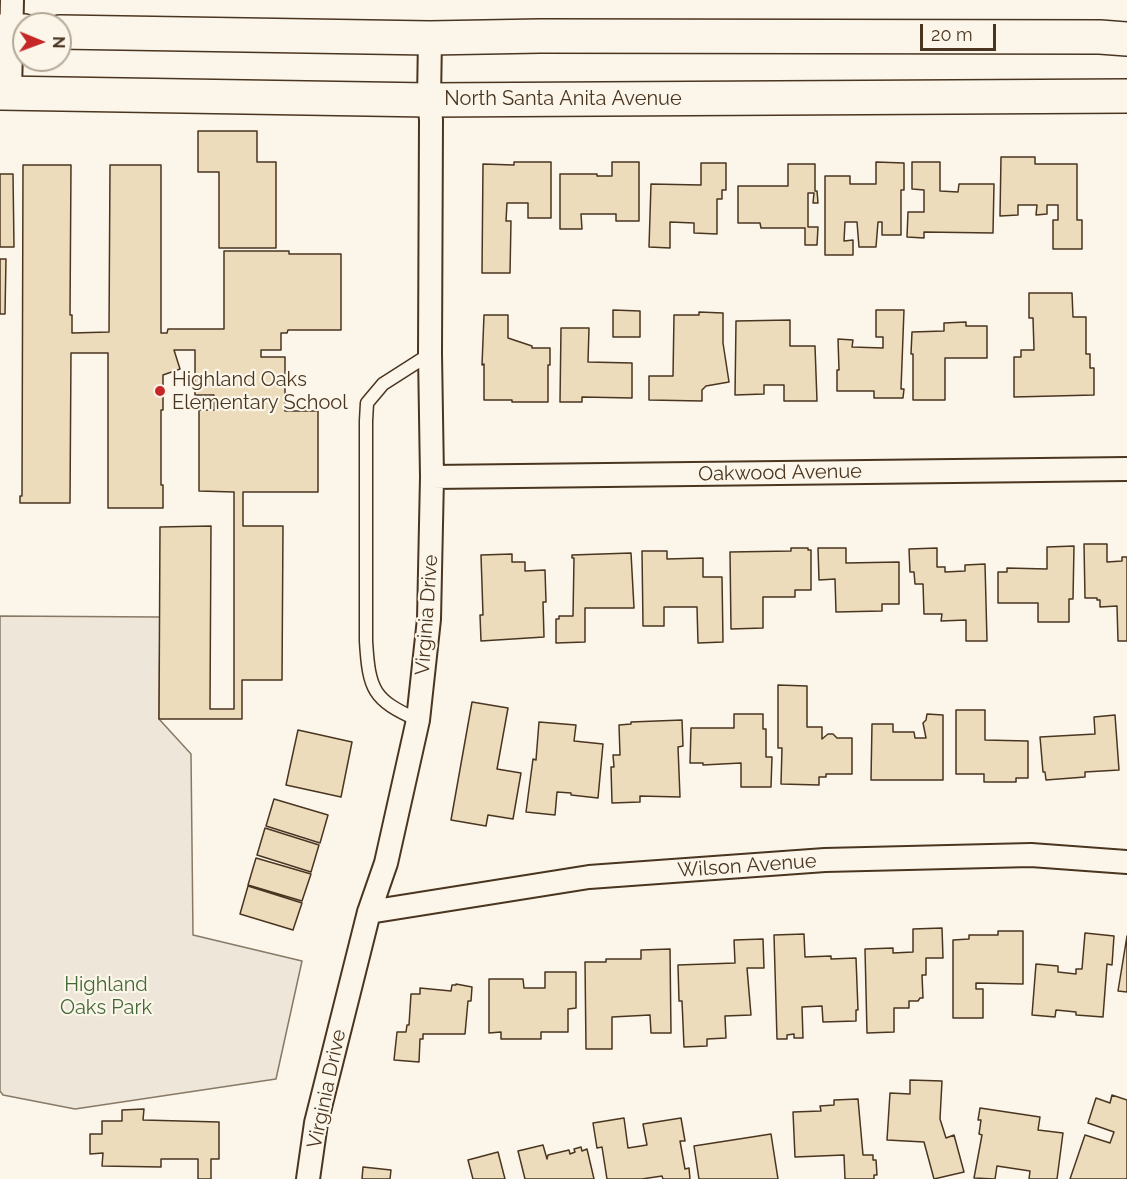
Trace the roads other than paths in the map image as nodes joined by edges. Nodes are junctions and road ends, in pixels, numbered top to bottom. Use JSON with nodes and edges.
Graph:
{"nodes":[{"id":1,"x":12,"y":23,"type":"edge"},
{"id":2,"x":72,"y":32,"type":"edge"},
{"id":3,"x":430,"y":38,"type":"junction"},
{"id":4,"x":1127,"y":39,"type":"edge"},
{"id":5,"x":5,"y":93,"type":"edge"},
{"id":6,"x":1127,"y":96,"type":"edge"},
{"id":7,"x":429,"y":100,"type":"junction"},
{"id":8,"x":430,"y":354,"type":"junction"},
{"id":9,"x":1127,"y":469,"type":"edge"},
{"id":10,"x":432,"y":477,"type":"junction"},
{"id":11,"x":418,"y":720,"type":"junction"},
{"id":12,"x":1127,"y":862,"type":"edge"},
{"id":13,"x":369,"y":912,"type":"junction"},
{"id":14,"x":308,"y":1179,"type":"edge"}],
"edges":[{"from":1,"to":5,"type":"street"},
{"from":2,"to":3,"type":"street"},
{"from":3,"to":4,"type":"street"},
{"from":3,"to":7,"type":"street","name":"Virginia Drive"},
{"from":5,"to":7,"type":"street","name":"North Santa Anita Avenue"},
{"from":6,"to":7,"type":"street","name":"North Santa Anita Avenue"},
{"from":7,"to":8,"type":"street","name":"Virginia Drive"},
{"from":8,"to":10,"type":"street","name":"Virginia Drive"},
{"from":8,"to":11,"type":"lane"},
{"from":9,"to":10,"type":"street","name":"Oakwood Avenue"},
{"from":10,"to":11,"type":"street","name":"Virginia Drive"},
{"from":11,"to":13,"type":"street","name":"Virginia Drive"},
{"from":12,"to":13,"type":"street","name":"Wilson Avenue"},
{"from":13,"to":14,"type":"street","name":"Virginia Drive"}]}
